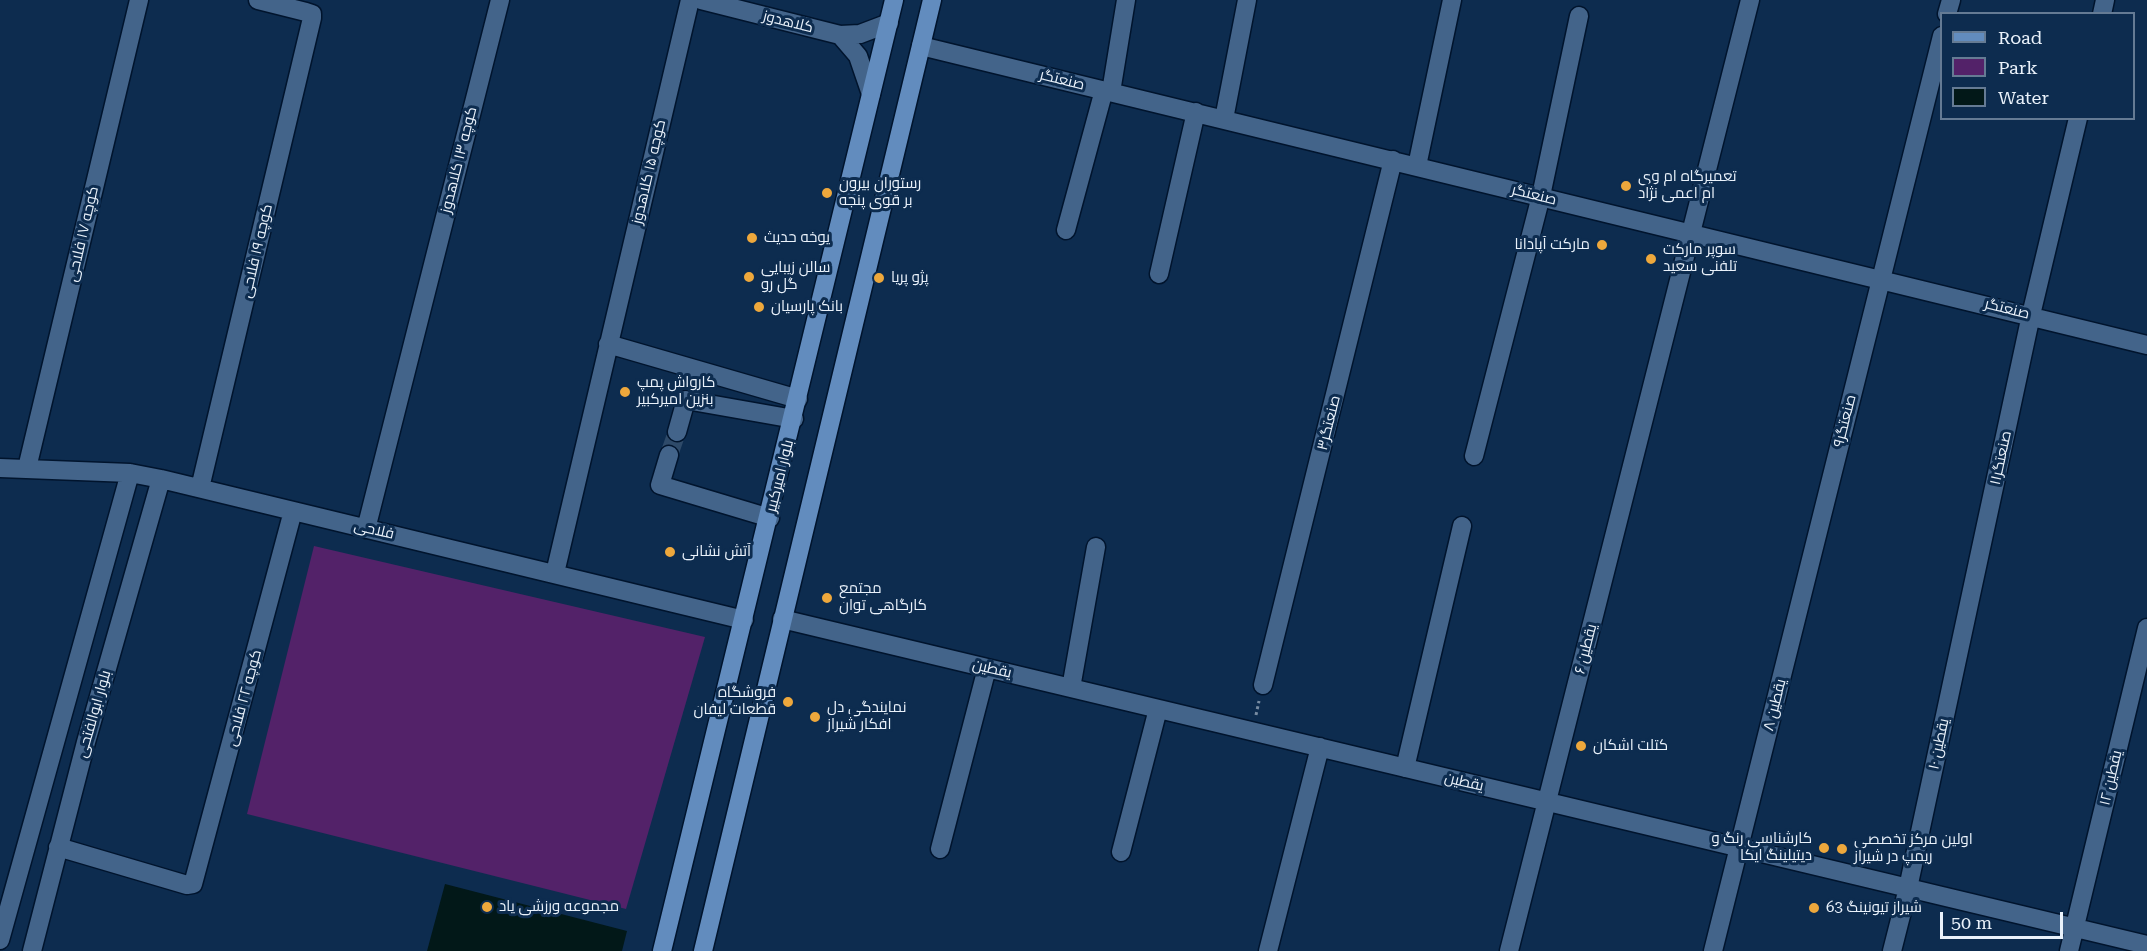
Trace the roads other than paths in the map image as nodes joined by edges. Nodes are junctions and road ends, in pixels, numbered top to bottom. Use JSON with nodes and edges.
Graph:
{"nodes":[{"id":1,"x":139,"y":0,"type":"edge"},
{"id":2,"x":258,"y":0,"type":"edge"},
{"id":3,"x":500,"y":0,"type":"edge"},
{"id":4,"x":690,"y":0,"type":"edge"},
{"id":5,"x":701,"y":0,"type":"edge"},
{"id":6,"x":894,"y":0,"type":"edge"},
{"id":7,"x":932,"y":0,"type":"edge"},
{"id":8,"x":1126,"y":0,"type":"edge"},
{"id":9,"x":1247,"y":0,"type":"edge"},
{"id":10,"x":1452,"y":0,"type":"edge"},
{"id":11,"x":1750,"y":0,"type":"edge"},
{"id":12,"x":722,"y":2,"type":"edge"},
{"id":13,"x":1579,"y":16,"type":"dead end"},
{"id":14,"x":889,"y":23,"type":"junction"},
{"id":15,"x":840,"y":35,"type":"junction"},
{"id":16,"x":1940,"y":42,"type":"edge"},
{"id":17,"x":921,"y":46,"type":"junction"},
{"id":18,"x":1108,"y":91,"type":"junction"},
{"id":19,"x":871,"y":94,"type":"junction"},
{"id":20,"x":1196,"y":112,"type":"junction"},
{"id":21,"x":1224,"y":119,"type":"junction"},
{"id":22,"x":2078,"y":120,"type":"edge"},
{"id":23,"x":1393,"y":160,"type":"junction"},
{"id":24,"x":1417,"y":166,"type":"junction"},
{"id":25,"x":1541,"y":196,"type":"junction"},
{"id":26,"x":1066,"y":230,"type":"dead end"},
{"id":27,"x":1690,"y":232,"type":"junction"},
{"id":28,"x":1159,"y":274,"type":"dead end"},
{"id":29,"x":1880,"y":278,"type":"junction"},
{"id":30,"x":2031,"y":315,"type":"junction"},
{"id":31,"x":608,"y":344,"type":"junction"},
{"id":32,"x":2147,"y":345,"type":"edge"},
{"id":33,"x":798,"y":399,"type":"junction"},
{"id":34,"x":794,"y":419,"type":"junction"},
{"id":35,"x":677,"y":432,"type":"tunnel mouth"},
{"id":36,"x":669,"y":455,"type":"tunnel mouth"},
{"id":37,"x":1474,"y":456,"type":"dead end"},
{"id":38,"x":0,"y":468,"type":"edge"},
{"id":39,"x":27,"y":468,"type":"junction"},
{"id":40,"x":130,"y":473,"type":"junction"},
{"id":41,"x":161,"y":479,"type":"junction"},
{"id":42,"x":200,"y":488,"type":"junction"},
{"id":43,"x":293,"y":512,"type":"junction"},
{"id":44,"x":770,"y":518,"type":"junction"},
{"id":45,"x":1462,"y":526,"type":"dead end"},
{"id":46,"x":366,"y":529,"type":"junction"},
{"id":47,"x":1096,"y":547,"type":"dead end"},
{"id":48,"x":1810,"y":563,"type":"joint"},
{"id":49,"x":555,"y":573,"type":"junction"},
{"id":50,"x":1970,"y":601,"type":"joint"},
{"id":51,"x":782,"y":619,"type":"junction"},
{"id":52,"x":744,"y":620,"type":"junction"},
{"id":53,"x":2147,"y":628,"type":"edge"},
{"id":54,"x":987,"y":668,"type":"junction"},
{"id":55,"x":1263,"y":685,"type":"road end"},
{"id":56,"x":1071,"y":688,"type":"junction"},
{"id":57,"x":1158,"y":709,"type":"junction"},
{"id":58,"x":57,"y":735,"type":"junction"},
{"id":59,"x":86,"y":742,"type":"junction"},
{"id":60,"x":1320,"y":747,"type":"junction"},
{"id":61,"x":1405,"y":768,"type":"junction"},
{"id":62,"x":1547,"y":801,"type":"junction"},
{"id":63,"x":58,"y":847,"type":"junction"},
{"id":64,"x":1740,"y":848,"type":"junction"},
{"id":65,"x":940,"y":849,"type":"dead end"},
{"id":66,"x":1121,"y":852,"type":"dead end"},
{"id":67,"x":1908,"y":888,"type":"junction"},
{"id":68,"x":2075,"y":927,"type":"junction"},
{"id":69,"x":0,"y":940,"type":"edge"},
{"id":70,"x":2147,"y":945,"type":"edge"},
{"id":71,"x":32,"y":951,"type":"edge"},
{"id":72,"x":662,"y":951,"type":"edge"},
{"id":73,"x":702,"y":951,"type":"edge"},
{"id":74,"x":1268,"y":951,"type":"edge"},
{"id":75,"x":1509,"y":951,"type":"edge"},
{"id":76,"x":1713,"y":951,"type":"edge"},
{"id":77,"x":1892,"y":951,"type":"edge"},
{"id":78,"x":2069,"y":951,"type":"edge"}],
"edges":[{"from":1,"to":39,"type":"street","name":"کوچه ۱۷ فلاحی"},
{"from":2,"to":42,"type":"street","name":"کوچه ۱۹ فلاحی"},
{"from":3,"to":46,"type":"street","name":"کوچه ۱۳ کلاهدوز"},
{"from":4,"to":31,"type":"street","name":"کوچه ۱۵ کلاهدوز"},
{"from":5,"to":12,"type":"street","name":"کلاهدوز"},
{"from":6,"to":14,"type":"main road","name":"بلوار امیرکبیر"},
{"from":7,"to":17,"type":"main road"},
{"from":8,"to":18,"type":"street"},
{"from":9,"to":21,"type":"street"},
{"from":10,"to":24,"type":"street"},
{"from":11,"to":27,"type":"street","name":"یقطین ۶"},
{"from":12,"to":15,"type":"street","name":"کلاهدوز"},
{"from":13,"to":25,"type":"street"},
{"from":14,"to":15,"type":"street","name":"کلاهدوز"},
{"from":14,"to":19,"type":"main road","name":"بلوار امیرکبیر"},
{"from":15,"to":19,"type":"street"},
{"from":16,"to":29,"type":"street","name":"صنعتگر۹"},
{"from":17,"to":18,"type":"street","name":"صنعتگر"},
{"from":17,"to":51,"type":"main road"},
{"from":18,"to":20,"type":"street","name":"صنعتگر"},
{"from":18,"to":26,"type":"street"},
{"from":19,"to":33,"type":"main road","name":"بلوار امیرکبیر"},
{"from":20,"to":21,"type":"street","name":"صنعتگر"},
{"from":20,"to":28,"type":"street"},
{"from":21,"to":23,"type":"street","name":"صنعتگر"},
{"from":22,"to":30,"type":"street","name":"صنعتگر۱۱"},
{"from":23,"to":24,"type":"street","name":"صنعتگر"},
{"from":23,"to":55,"type":"street","name":"صنعتگر۳"},
{"from":24,"to":25,"type":"street","name":"صنعتگر"},
{"from":25,"to":27,"type":"street","name":"صنعتگر"},
{"from":25,"to":37,"type":"street"},
{"from":27,"to":29,"type":"street","name":"صنعتگر"},
{"from":27,"to":62,"type":"street","name":"یقطین ۶"},
{"from":29,"to":30,"type":"street","name":"صنعتگر"},
{"from":29,"to":48,"type":"street","name":"صنعتگر۹"},
{"from":30,"to":32,"type":"street","name":"صنعتگر"},
{"from":30,"to":50,"type":"street","name":"صنعتگر۱۱"},
{"from":31,"to":33,"type":"street"},
{"from":31,"to":49,"type":"street","name":"کوچه ۱۵ کلاهدوز"},
{"from":33,"to":34,"type":"main road","name":"بلوار امیرکبیر"},
{"from":34,"to":35,"type":"street"},
{"from":34,"to":44,"type":"main road","name":"بلوار امیرکبیر"},
{"from":36,"to":44,"type":"street"},
{"from":38,"to":39,"type":"street","name":"فلاحی"},
{"from":39,"to":40,"type":"street","name":"فلاحی"},
{"from":40,"to":41,"type":"street","name":"فلاحی"},
{"from":40,"to":58,"type":"street","name":"بلوار ابوالفتحی"},
{"from":41,"to":42,"type":"street","name":"فلاحی"},
{"from":41,"to":59,"type":"street","name":"بلوار ابوالفتحی"},
{"from":42,"to":43,"type":"street","name":"فلاحی"},
{"from":43,"to":46,"type":"street","name":"فلاحی"},
{"from":43,"to":63,"type":"street","name":"کوچه ۲۲ فلاحی"},
{"from":44,"to":52,"type":"main road","name":"بلوار امیرکبیر"},
{"from":45,"to":61,"type":"street"},
{"from":46,"to":49,"type":"street","name":"فلاحی"},
{"from":47,"to":56,"type":"street"},
{"from":48,"to":64,"type":"street","name":"یقطین ۸"},
{"from":49,"to":52,"type":"street","name":"فلاحی"},
{"from":50,"to":67,"type":"street","name":"یقطین ۱۰"},
{"from":51,"to":54,"type":"street","name":"یقطین"},
{"from":51,"to":73,"type":"main road"},
{"from":52,"to":72,"type":"main road","name":"بلوار امیرکبیر"},
{"from":53,"to":68,"type":"street","name":"یقطین ۱۲"},
{"from":54,"to":56,"type":"street","name":"یقطین"},
{"from":54,"to":65,"type":"street"},
{"from":56,"to":57,"type":"street","name":"یقطین"},
{"from":57,"to":60,"type":"street","name":"یقطین"},
{"from":57,"to":66,"type":"street"},
{"from":58,"to":59,"type":"street"},
{"from":58,"to":69,"type":"street","name":"بلوار ابوالفتحی"},
{"from":59,"to":63,"type":"street","name":"بلوار ابوالفتحی"},
{"from":60,"to":61,"type":"street","name":"یقطین"},
{"from":60,"to":74,"type":"street"},
{"from":61,"to":62,"type":"street","name":"یقطین"},
{"from":62,"to":64,"type":"street","name":"یقطین"},
{"from":62,"to":75,"type":"street","name":"یقطین ۶"},
{"from":63,"to":71,"type":"street","name":"بلوار ابوالفتحی"},
{"from":64,"to":67,"type":"street","name":"یقطین"},
{"from":64,"to":76,"type":"street","name":"یقطین ۸"},
{"from":67,"to":68,"type":"street","name":"یقطین"},
{"from":67,"to":77,"type":"street","name":"یقطین ۱۰"},
{"from":68,"to":70,"type":"street","name":"یقطین"},
{"from":68,"to":78,"type":"street","name":"یقطین ۱۲"}]}
